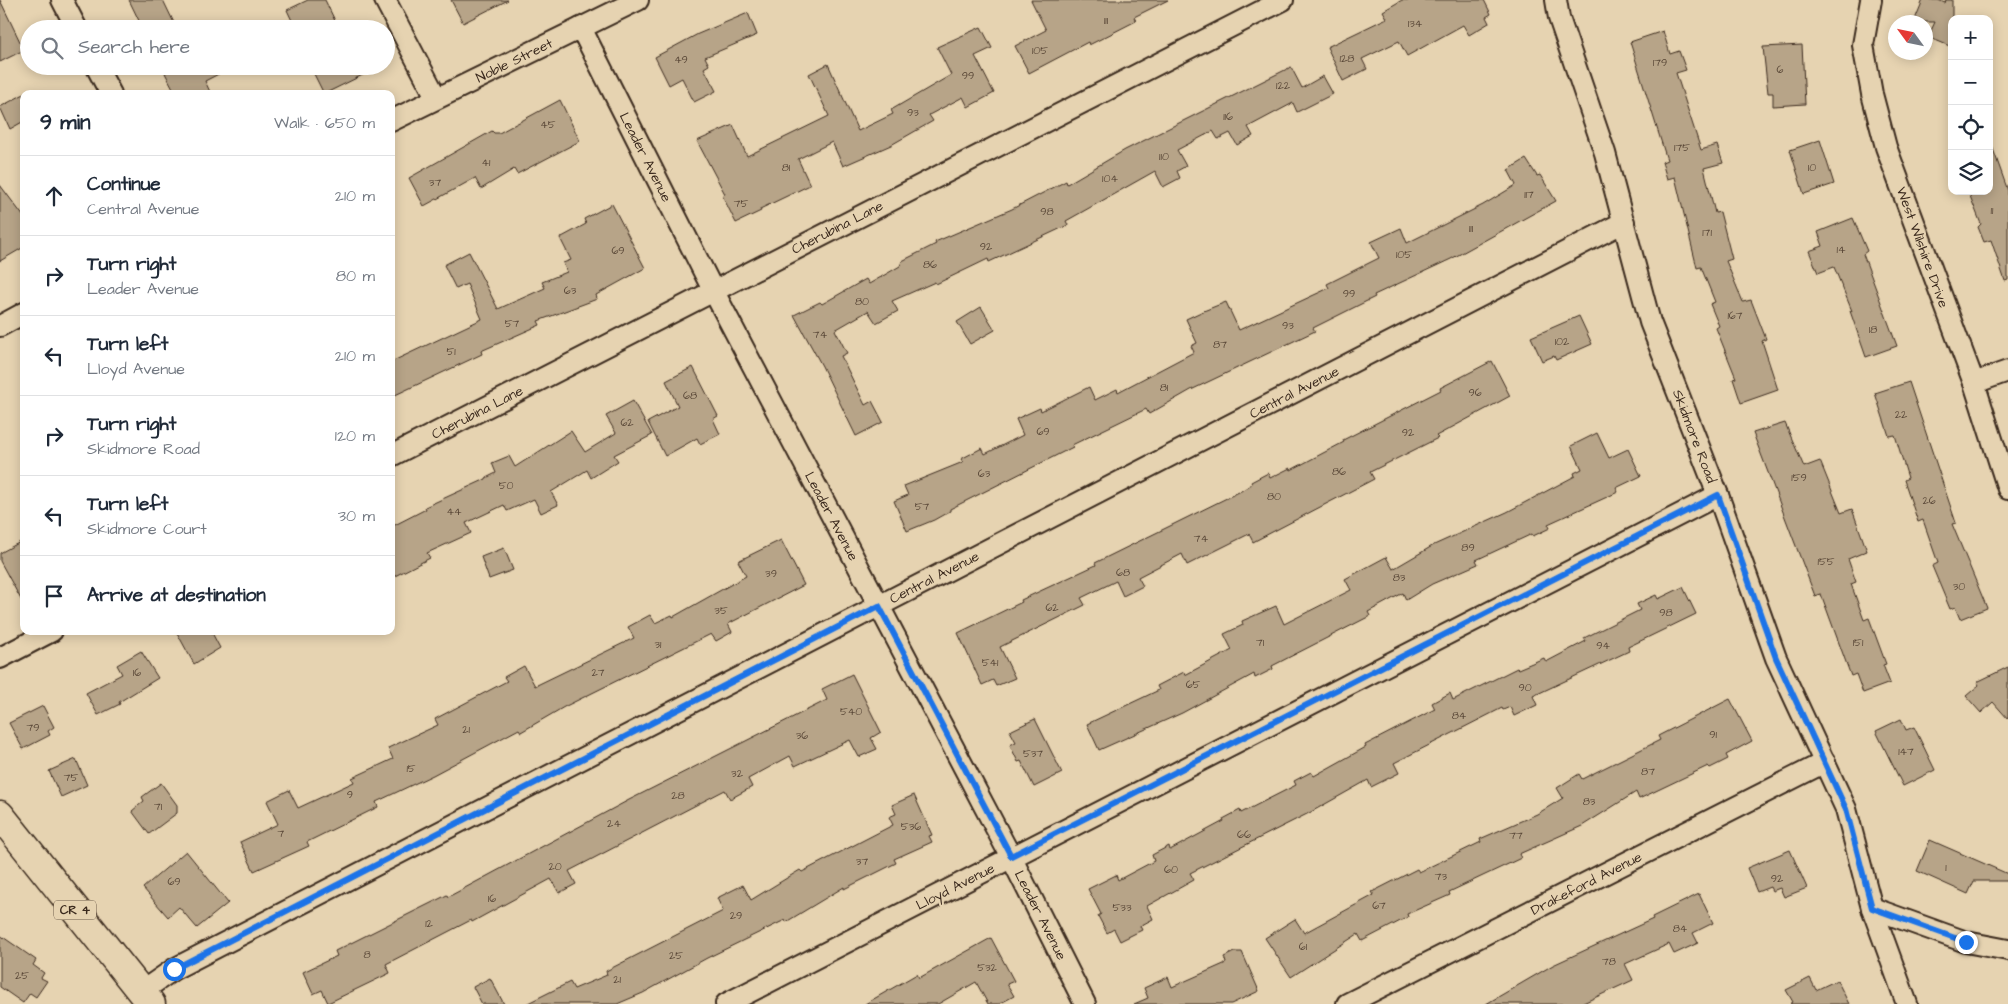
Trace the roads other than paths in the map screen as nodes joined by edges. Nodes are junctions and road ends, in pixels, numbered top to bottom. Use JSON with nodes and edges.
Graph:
{"nodes":[{"id":1,"x":62,"y":0,"type":"edge"},
{"id":2,"x":385,"y":0,"type":"edge"},
{"id":3,"x":638,"y":0,"type":"edge"},
{"id":4,"x":1283,"y":0,"type":"edge"},
{"id":5,"x":1556,"y":0,"type":"edge"},
{"id":6,"x":1871,"y":0,"type":"edge"},
{"id":7,"x":72,"y":20,"type":"edge"},
{"id":8,"x":581,"y":28,"type":"junction"},
{"id":9,"x":101,"y":75,"type":"edge"},
{"id":10,"x":109,"y":90,"type":"edge"},
{"id":11,"x":436,"y":97,"type":"junction"},
{"id":12,"x":395,"y":118,"type":"edge"},
{"id":13,"x":1624,"y":222,"type":"junction"},
{"id":14,"x":714,"y":290,"type":"junction"},
{"id":15,"x":20,"y":315,"type":"edge"},
{"id":16,"x":0,"y":326,"type":"edge"},
{"id":17,"x":2008,"y":371,"type":"edge"},
{"id":18,"x":1974,"y":383,"type":"junction"},
{"id":19,"x":395,"y":454,"type":"edge"},
{"id":20,"x":2008,"y":489,"type":"edge"},
{"id":21,"x":1718,"y":495,"type":"junction"},
{"id":22,"x":879,"y":606,"type":"junction"},
{"id":23,"x":44,"y":635,"type":"edge"},
{"id":24,"x":0,"y":658,"type":"edge"},
{"id":25,"x":1825,"y":762,"type":"junction"},
{"id":26,"x":0,"y":815,"type":"edge"},
{"id":27,"x":1011,"y":856,"type":"junction"},
{"id":28,"x":1872,"y":908,"type":"junction"},
{"id":29,"x":2008,"y":950,"type":"edge"},
{"id":30,"x":146,"y":998,"type":"edge"},
{"id":31,"x":726,"y":1004,"type":"edge"},
{"id":32,"x":1085,"y":1004,"type":"edge"},
{"id":33,"x":1347,"y":1004,"type":"edge"},
{"id":34,"x":1907,"y":1004,"type":"edge"}],
"edges":[{"from":1,"to":7,"type":"street"},
{"from":2,"to":11,"type":"street"},
{"from":3,"to":8,"type":"street","name":"Noble Street"},
{"from":4,"to":14,"type":"street","name":"Cherubina Lane"},
{"from":5,"to":13,"type":"street","name":"Skidmore Road"},
{"from":6,"to":18,"type":"street","name":"West Wilshire Drive"},
{"from":8,"to":11,"type":"street","name":"Noble Street"},
{"from":8,"to":14,"type":"street","name":"Leader Avenue"},
{"from":9,"to":10,"type":"street"},
{"from":11,"to":12,"type":"street","name":"Noble Street"},
{"from":13,"to":21,"type":"street","name":"Skidmore Road"},
{"from":13,"to":22,"type":"street","name":"Central Avenue"},
{"from":14,"to":19,"type":"street","name":"Cherubina Lane"},
{"from":14,"to":22,"type":"street","name":"Leader Avenue"},
{"from":15,"to":16,"type":"street"},
{"from":17,"to":18,"type":"street"},
{"from":18,"to":20,"type":"street","name":"West Wilshire Drive"},
{"from":21,"to":25,"type":"street","name":"Skidmore Road"},
{"from":21,"to":27,"type":"street","name":"Lloyd Avenue"},
{"from":22,"to":27,"type":"street","name":"Leader Avenue"},
{"from":22,"to":30,"type":"street","name":"Central Avenue"},
{"from":23,"to":24,"type":"street"},
{"from":25,"to":28,"type":"street","name":"Skidmore Road"},
{"from":25,"to":33,"type":"street","name":"Drakeford Avenue"},
{"from":26,"to":30,"type":"main road","number":"CR 4"},
{"from":27,"to":31,"type":"street","name":"Lloyd Avenue"},
{"from":27,"to":32,"type":"street","name":"Leader Avenue"},
{"from":28,"to":29,"type":"street"},
{"from":28,"to":34,"type":"street","name":"Skidmore Road"}]}
